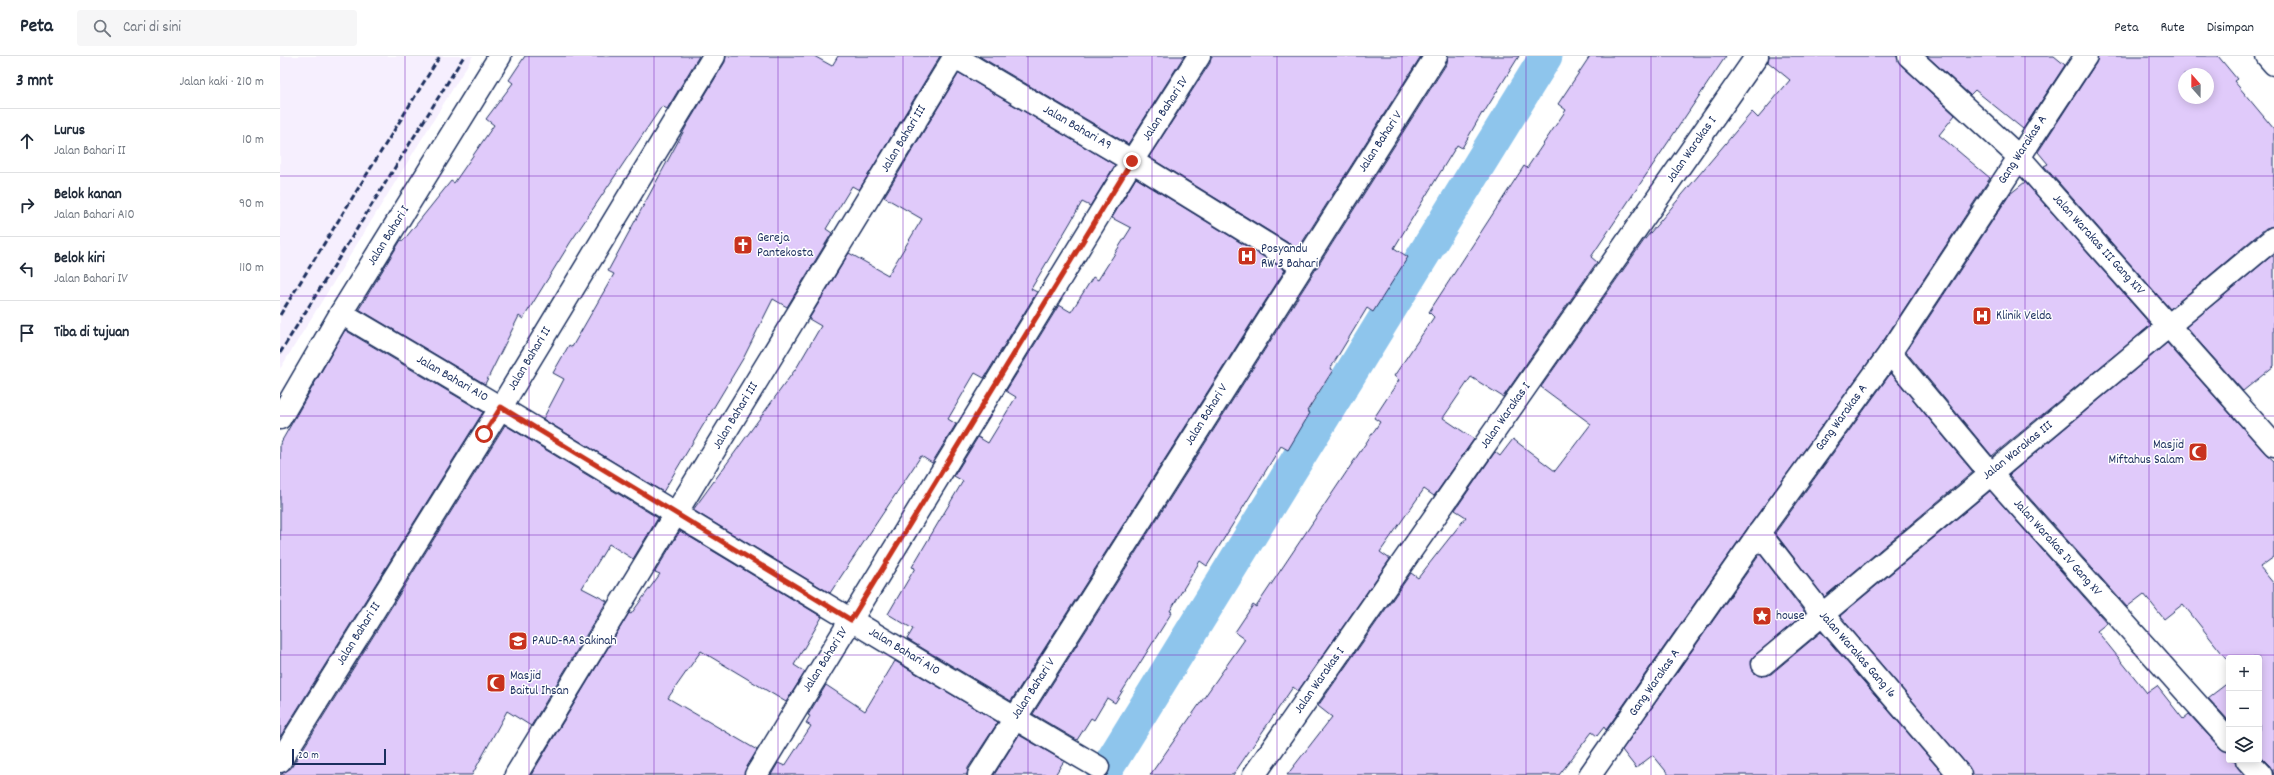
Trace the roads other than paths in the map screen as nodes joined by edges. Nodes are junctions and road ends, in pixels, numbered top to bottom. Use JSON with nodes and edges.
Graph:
{"nodes":[{"id":1,"x":500,"y":56,"type":"edge"},
{"id":2,"x":714,"y":56,"type":"edge"},
{"id":3,"x":954,"y":56,"type":"edge"},
{"id":4,"x":1200,"y":56,"type":"edge"},
{"id":5,"x":1436,"y":56,"type":"edge"},
{"id":6,"x":1757,"y":56,"type":"edge"},
{"id":7,"x":1909,"y":56,"type":"edge"},
{"id":8,"x":2086,"y":56,"type":"edge"},
{"id":9,"x":2267,"y":56,"type":"edge"},
{"id":10,"x":2274,"y":64,"type":"edge"},
{"id":11,"x":2019,"y":157,"type":"junction"},
{"id":12,"x":1132,"y":161,"type":"junction"},
{"id":13,"x":2274,"y":238,"type":"edge"},
{"id":14,"x":1302,"y":266,"type":"junction"},
{"id":15,"x":341,"y":313,"type":"junction"},
{"id":16,"x":2171,"y":326,"type":"junction"},
{"id":17,"x":1890,"y":353,"type":"junction"},
{"id":18,"x":501,"y":407,"type":"junction"},
{"id":19,"x":280,"y":418,"type":"edge"},
{"id":20,"x":2274,"y":445,"type":"edge"},
{"id":21,"x":1990,"y":473,"type":"junction"},
{"id":22,"x":676,"y":513,"type":"junction"},
{"id":23,"x":1758,"y":533,"type":"junction"},
{"id":24,"x":1823,"y":615,"type":"junction"},
{"id":25,"x":851,"y":620,"type":"junction"},
{"id":26,"x":1763,"y":664,"type":"dead end"},
{"id":27,"x":1015,"y":718,"type":"junction"},
{"id":28,"x":2226,"y":737,"type":"edge"},
{"id":29,"x":280,"y":761,"type":"edge"},
{"id":30,"x":2250,"y":763,"type":"edge"},
{"id":31,"x":1098,"y":767,"type":"dead end"},
{"id":32,"x":1600,"y":771,"type":"edge"},
{"id":33,"x":516,"y":775,"type":"edge"},
{"id":34,"x":756,"y":775,"type":"edge"},
{"id":35,"x":979,"y":775,"type":"edge"},
{"id":36,"x":1254,"y":775,"type":"edge"},
{"id":37,"x":1960,"y":775,"type":"edge"},
{"id":38,"x":2261,"y":775,"type":"edge"}],
"edges":[{"from":1,"to":15,"type":"street","name":"Jalan Bahari I"},
{"from":2,"to":18,"type":"street","name":"Jalan Bahari II"},
{"from":3,"to":12,"type":"street","name":"Jalan Bahari A9"},
{"from":3,"to":22,"type":"street","name":"Jalan Bahari III"},
{"from":4,"to":12,"type":"street","name":"Jalan Bahari IV"},
{"from":5,"to":14,"type":"street","name":"Jalan Bahari V"},
{"from":6,"to":36,"type":"street","name":"Jalan Warakas I"},
{"from":7,"to":11,"type":"street","name":"Jalan Warakas III Gang XIV"},
{"from":8,"to":11,"type":"street","name":"Gang Warakas A"},
{"from":9,"to":10,"type":"street"},
{"from":11,"to":16,"type":"street","name":"Jalan Warakas III Gang XIV"},
{"from":11,"to":17,"type":"street","name":"Gang Warakas A"},
{"from":12,"to":14,"type":"street","name":"Jalan Bahari A9"},
{"from":12,"to":25,"type":"street","name":"Jalan Bahari IV"},
{"from":13,"to":16,"type":"street","name":"Jalan Warakas III"},
{"from":14,"to":27,"type":"street","name":"Jalan Bahari V"},
{"from":15,"to":18,"type":"street","name":"Jalan Bahari A10"},
{"from":15,"to":19,"type":"street","name":"Jalan Bahari I"},
{"from":16,"to":20,"type":"street","name":"Jalan Warakas III Gang XIV"},
{"from":16,"to":21,"type":"street","name":"Jalan Warakas III"},
{"from":17,"to":21,"type":"street","name":"Jalan Warakas IV Gang XV"},
{"from":17,"to":23,"type":"street","name":"Gang Warakas A"},
{"from":18,"to":22,"type":"street","name":"Jalan Bahari A10"},
{"from":18,"to":29,"type":"street","name":"Jalan Bahari II"},
{"from":21,"to":24,"type":"street","name":"Jalan Warakas III"},
{"from":21,"to":28,"type":"street","name":"Jalan Warakas IV Gang XV"},
{"from":22,"to":25,"type":"street","name":"Jalan Bahari A10"},
{"from":22,"to":33,"type":"street","name":"Jalan Bahari III"},
{"from":23,"to":24,"type":"street","name":"Jalan Warakas Gang 16"},
{"from":23,"to":32,"type":"street","name":"Gang Warakas A"},
{"from":24,"to":26,"type":"street","name":"Jalan Warakas III"},
{"from":24,"to":37,"type":"street","name":"Jalan Warakas Gang 16"},
{"from":25,"to":27,"type":"street","name":"Jalan Bahari A10"},
{"from":25,"to":34,"type":"street","name":"Jalan Bahari IV"},
{"from":27,"to":31,"type":"street","name":"Jalan Bahari A10"},
{"from":27,"to":35,"type":"street","name":"Jalan Bahari V"},
{"from":30,"to":38,"type":"street"}]}
